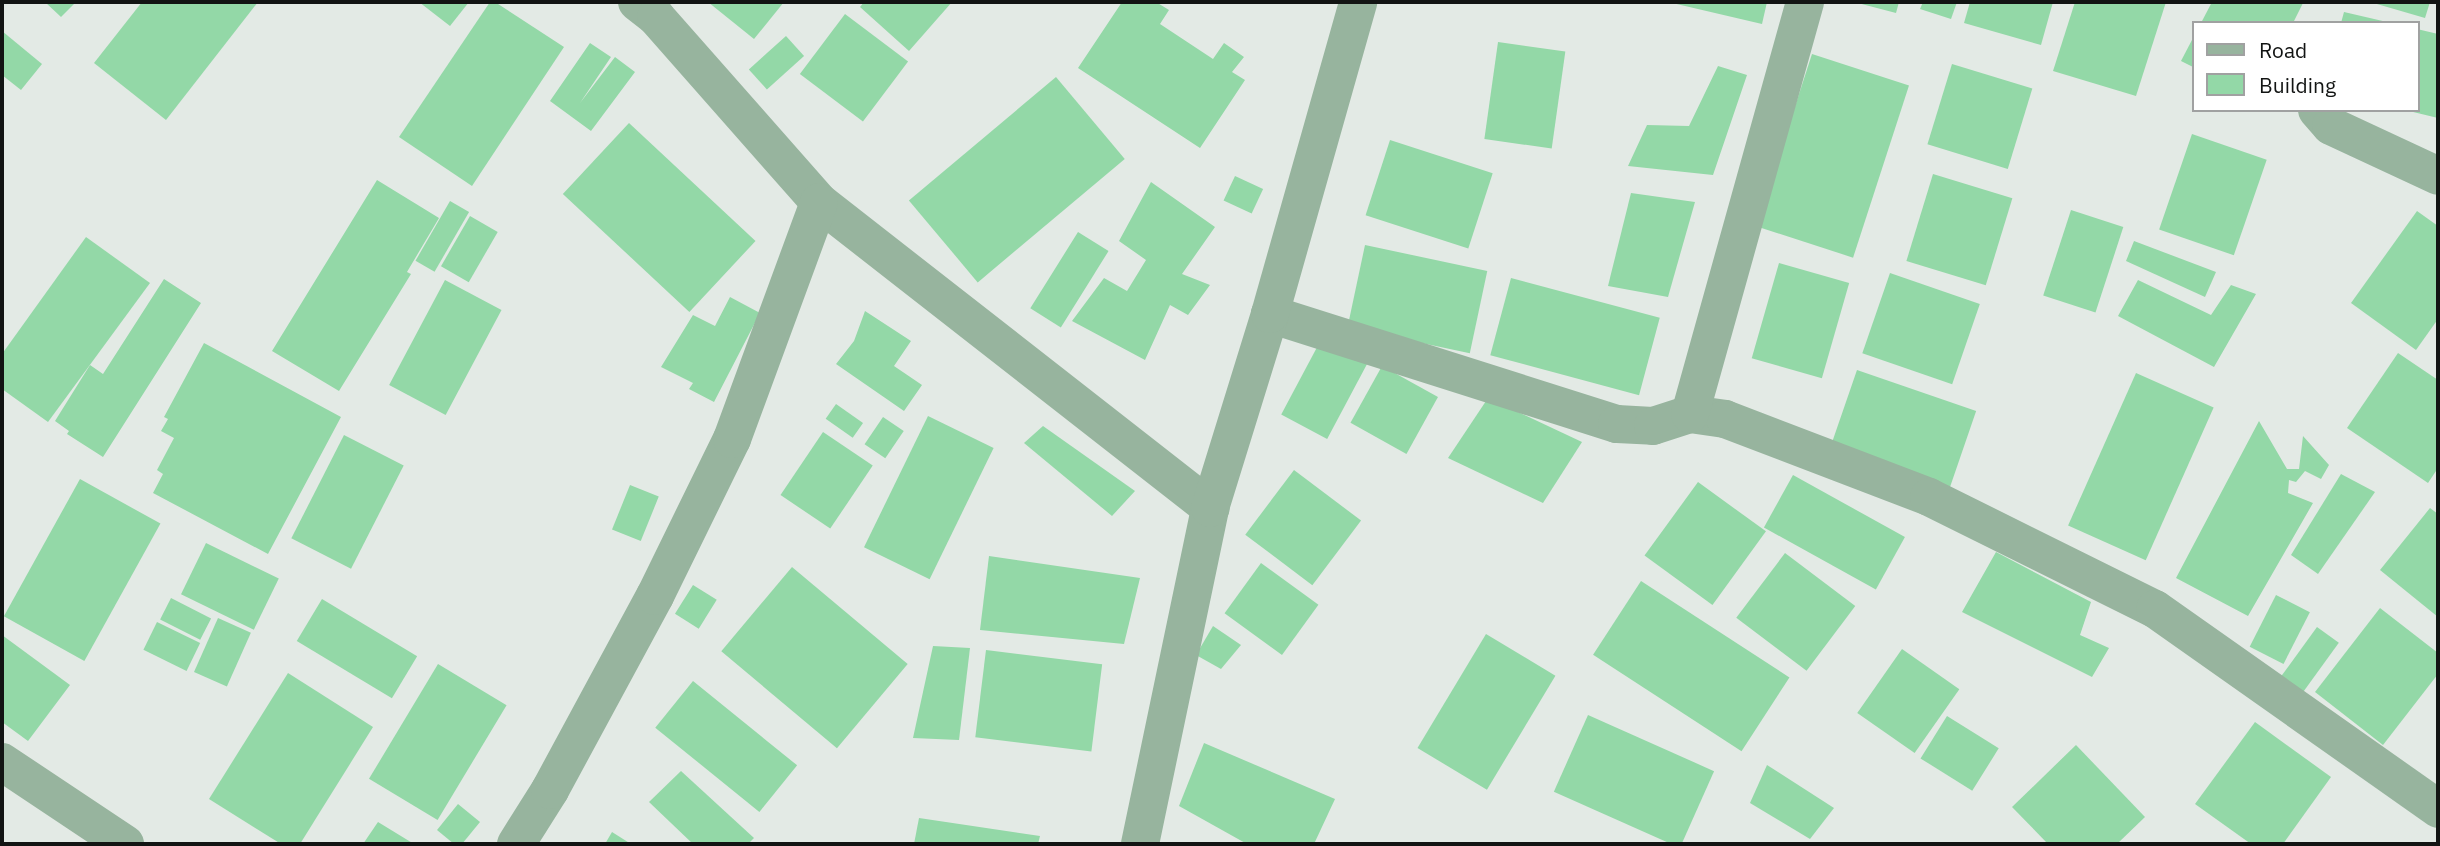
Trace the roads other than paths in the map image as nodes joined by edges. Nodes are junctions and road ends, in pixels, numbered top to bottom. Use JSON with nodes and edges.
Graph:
{"nodes":[{"id":1,"x":637,"y":2,"type":"edge"},
{"id":2,"x":1358,"y":2,"type":"edge"},
{"id":3,"x":1805,"y":2,"type":"edge"},
{"id":4,"x":2319,"y":112,"type":"edge"},
{"id":5,"x":2438,"y":176,"type":"edge"},
{"id":6,"x":819,"y":202,"type":"junction"},
{"id":7,"x":1270,"y":314,"type":"junction"},
{"id":8,"x":1690,"y":414,"type":"junction"},
{"id":9,"x":1210,"y":508,"type":"junction"},
{"id":10,"x":2,"y":762,"type":"edge"},
{"id":11,"x":2438,"y":809,"type":"edge"},
{"id":12,"x":125,"y":844,"type":"edge"},
{"id":13,"x":516,"y":844,"type":"edge"},
{"id":14,"x":1140,"y":844,"type":"edge"}],
"edges":[{"from":1,"to":6,"type":"street"},
{"from":2,"to":7,"type":"street"},
{"from":3,"to":8,"type":"street"},
{"from":4,"to":5,"type":"street"},
{"from":6,"to":9,"type":"street"},
{"from":6,"to":13,"type":"street"},
{"from":7,"to":8,"type":"street"},
{"from":7,"to":9,"type":"street"},
{"from":8,"to":11,"type":"street"},
{"from":9,"to":14,"type":"street"},
{"from":10,"to":12,"type":"street"}]}
